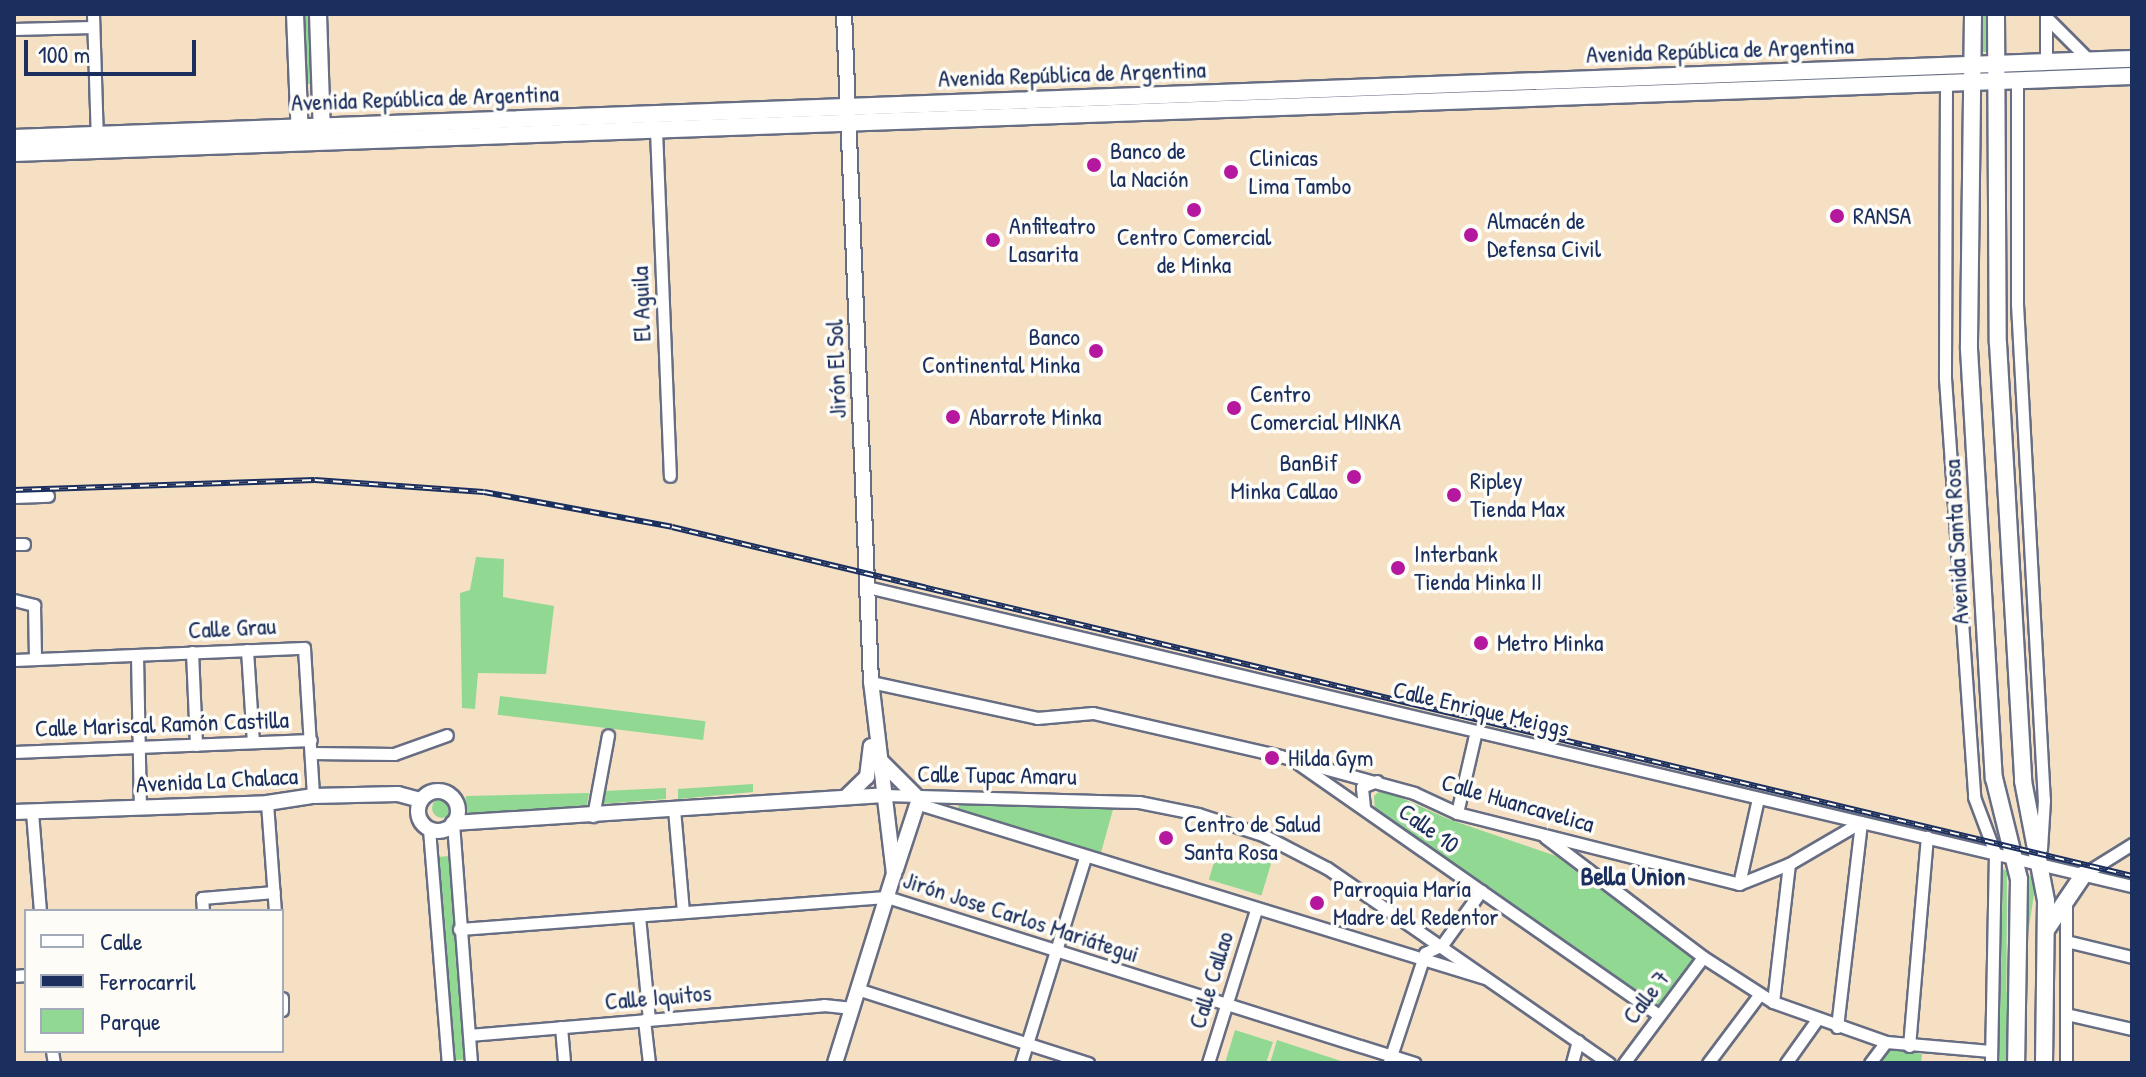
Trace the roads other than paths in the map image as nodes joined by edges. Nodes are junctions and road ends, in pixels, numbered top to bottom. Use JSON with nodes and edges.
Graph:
{"nodes":[{"id":1,"x":295,"y":14,"type":"edge"},
{"id":2,"x":318,"y":14,"type":"edge"},
{"id":3,"x":844,"y":14,"type":"edge"},
{"id":4,"x":1973,"y":14,"type":"edge"},
{"id":5,"x":1996,"y":14,"type":"edge"},
{"id":6,"x":2046,"y":16,"type":"edge"},
{"id":7,"x":93,"y":20,"type":"edge"},
{"id":8,"x":14,"y":29,"type":"edge"},
{"id":9,"x":2132,"y":59,"type":"edge"},
{"id":10,"x":2089,"y":60,"type":"junction"},
{"id":11,"x":2046,"y":62,"type":"junction"},
{"id":12,"x":1997,"y":63,"type":"junction"},
{"id":13,"x":1974,"y":64,"type":"junction"},
{"id":14,"x":2132,"y":76,"type":"edge"},
{"id":15,"x":2017,"y":80,"type":"junction"},
{"id":16,"x":1997,"y":81,"type":"junction"},
{"id":17,"x":1974,"y":82,"type":"junction"},
{"id":18,"x":1946,"y":83,"type":"junction"},
{"id":19,"x":848,"y":115,"type":"junction"},
{"id":20,"x":656,"y":130,"type":"junction"},
{"id":21,"x":322,"y":134,"type":"junction"},
{"id":22,"x":300,"y":135,"type":"junction"},
{"id":23,"x":14,"y":138,"type":"edge"},
{"id":24,"x":97,"y":142,"type":"junction"},
{"id":25,"x":14,"y":153,"type":"edge"},
{"id":26,"x":670,"y":476,"type":"dead end"},
{"id":27,"x":48,"y":496,"type":"dead end"},
{"id":28,"x":14,"y":497,"type":"edge"},
{"id":29,"x":867,"y":587,"type":"junction"},
{"id":30,"x":14,"y":600,"type":"edge"},
{"id":31,"x":247,"y":650,"type":"junction"},
{"id":32,"x":192,"y":652,"type":"junction"},
{"id":33,"x":137,"y":655,"type":"junction"},
{"id":34,"x":35,"y":659,"type":"junction"},
{"id":35,"x":14,"y":660,"type":"edge"},
{"id":36,"x":871,"y":682,"type":"junction"},
{"id":37,"x":873,"y":722,"type":"junction"},
{"id":38,"x":1476,"y":731,"type":"junction"},
{"id":39,"x":447,"y":735,"type":"dead end"},
{"id":40,"x":608,"y":735,"type":"dead end"},
{"id":41,"x":253,"y":742,"type":"junction"},
{"id":42,"x":196,"y":745,"type":"junction"},
{"id":43,"x":311,"y":746,"type":"junction"},
{"id":44,"x":141,"y":747,"type":"junction"},
{"id":45,"x":14,"y":752,"type":"edge"},
{"id":46,"x":879,"y":758,"type":"junction"},
{"id":47,"x":1292,"y":759,"type":"junction"},
{"id":48,"x":1378,"y":781,"type":"junction"},
{"id":49,"x":884,"y":795,"type":"junction"},
{"id":50,"x":313,"y":796,"type":"junction"},
{"id":51,"x":843,"y":798,"type":"junction"},
{"id":52,"x":1758,"y":798,"type":"junction"},
{"id":53,"x":918,"y":799,"type":"junction"},
{"id":54,"x":421,"y":800,"type":"junction"},
{"id":55,"x":267,"y":803,"type":"junction"},
{"id":56,"x":140,"y":806,"type":"junction"},
{"id":57,"x":674,"y":809,"type":"junction"},
{"id":58,"x":1366,"y":811,"type":"junction"},
{"id":59,"x":14,"y":812,"type":"edge"},
{"id":60,"x":32,"y":812,"type":"junction"},
{"id":61,"x":1457,"y":813,"type":"junction"},
{"id":62,"x":593,"y":816,"type":"junction"},
{"id":63,"x":1861,"y":822,"type":"junction"},
{"id":64,"x":453,"y":823,"type":"junction"},
{"id":65,"x":429,"y":829,"type":"junction"},
{"id":66,"x":1541,"y":834,"type":"junction"},
{"id":67,"x":1927,"y":837,"type":"junction"},
{"id":68,"x":2132,"y":844,"type":"edge"},
{"id":69,"x":1995,"y":853,"type":"junction"},
{"id":70,"x":1085,"y":858,"type":"junction"},
{"id":71,"x":2015,"y":858,"type":"junction"},
{"id":72,"x":2041,"y":859,"type":"junction"},
{"id":73,"x":1789,"y":864,"type":"junction"},
{"id":74,"x":894,"y":874,"type":"junction"},
{"id":75,"x":2084,"y":874,"type":"junction"},
{"id":76,"x":1739,"y":884,"type":"junction"},
{"id":77,"x":2132,"y":886,"type":"edge"},
{"id":78,"x":1481,"y":891,"type":"junction"},
{"id":79,"x":274,"y":892,"type":"junction"},
{"id":80,"x":2066,"y":895,"type":"junction"},
{"id":81,"x":887,"y":897,"type":"junction"},
{"id":82,"x":40,"y":909,"type":"edge"},
{"id":83,"x":203,"y":909,"type":"edge"},
{"id":84,"x":275,"y":909,"type":"edge"},
{"id":85,"x":1256,"y":910,"type":"junction"},
{"id":86,"x":683,"y":912,"type":"junction"},
{"id":87,"x":639,"y":916,"type":"junction"},
{"id":88,"x":459,"y":929,"type":"junction"},
{"id":89,"x":2045,"y":931,"type":"junction"},
{"id":90,"x":2066,"y":941,"type":"junction"},
{"id":91,"x":1442,"y":945,"type":"junction"},
{"id":92,"x":1055,"y":952,"type":"junction"},
{"id":93,"x":1703,"y":957,"type":"junction"},
{"id":94,"x":2132,"y":957,"type":"edge"},
{"id":95,"x":1421,"y":961,"type":"junction"},
{"id":96,"x":1493,"y":980,"type":"junction"},
{"id":97,"x":857,"y":989,"type":"junction"},
{"id":98,"x":1759,"y":995,"type":"junction"},
{"id":99,"x":1773,"y":1002,"type":"junction"},
{"id":100,"x":1226,"y":1005,"type":"junction"},
{"id":101,"x":852,"y":1008,"type":"junction"},
{"id":102,"x":2066,"y":1014,"type":"junction"},
{"id":103,"x":1659,"y":1015,"type":"junction"},
{"id":104,"x":647,"y":1019,"type":"junction"},
{"id":105,"x":1816,"y":1021,"type":"junction"},
{"id":106,"x":561,"y":1027,"type":"junction"},
{"id":107,"x":1837,"y":1027,"type":"junction"},
{"id":108,"x":2132,"y":1029,"type":"edge"},
{"id":109,"x":469,"y":1035,"type":"junction"},
{"id":110,"x":1578,"y":1041,"type":"junction"},
{"id":111,"x":1886,"y":1042,"type":"junction"},
{"id":112,"x":1027,"y":1043,"type":"junction"},
{"id":113,"x":1909,"y":1046,"type":"junction"},
{"id":114,"x":1991,"y":1057,"type":"edge"},
{"id":115,"x":1390,"y":1059,"type":"edge"},
{"id":116,"x":448,"y":1063,"type":"edge"},
{"id":117,"x":471,"y":1063,"type":"edge"},
{"id":118,"x":564,"y":1063,"type":"edge"},
{"id":119,"x":649,"y":1063,"type":"edge"},
{"id":120,"x":835,"y":1063,"type":"edge"},
{"id":121,"x":1021,"y":1063,"type":"edge"},
{"id":122,"x":1088,"y":1063,"type":"edge"},
{"id":123,"x":1208,"y":1063,"type":"edge"},
{"id":124,"x":1414,"y":1063,"type":"edge"},
{"id":125,"x":1572,"y":1063,"type":"edge"},
{"id":126,"x":1609,"y":1063,"type":"edge"},
{"id":127,"x":1624,"y":1063,"type":"edge"},
{"id":128,"x":1708,"y":1063,"type":"edge"},
{"id":129,"x":1786,"y":1063,"type":"edge"},
{"id":130,"x":1870,"y":1063,"type":"edge"},
{"id":131,"x":2016,"y":1063,"type":"edge"},
{"id":132,"x":2044,"y":1063,"type":"edge"},
{"id":133,"x":2066,"y":1063,"type":"edge"}],
"edges":[{"from":1,"to":22,"type":"main road"},
{"from":2,"to":21,"type":"main road"},
{"from":3,"to":19,"type":"street","name":"Jirón El Sol"},
{"from":4,"to":13,"type":"main road","name":"Avenida Santa Rosa"},
{"from":5,"to":12,"type":"main road"},
{"from":6,"to":10,"type":"street"},
{"from":6,"to":11,"type":"street"},
{"from":7,"to":8,"type":"street"},
{"from":7,"to":24,"type":"street"},
{"from":9,"to":10,"type":"main road","name":"Avenida República de Argentina"},
{"from":10,"to":11,"type":"main road","name":"Avenida República de Argentina"},
{"from":11,"to":12,"type":"main road","name":"Avenida República de Argentina"},
{"from":12,"to":13,"type":"main road","name":"Avenida República de Argentina"},
{"from":12,"to":16,"type":"main road"},
{"from":13,"to":17,"type":"main road","name":"Avenida Santa Rosa"},
{"from":13,"to":19,"type":"main road","name":"Avenida República de Argentina"},
{"from":14,"to":15,"type":"main road","name":"Avenida República de Argentina"},
{"from":15,"to":16,"type":"main road","name":"Avenida República de Argentina"},
{"from":15,"to":72,"type":"street"},
{"from":16,"to":17,"type":"main road","name":"Avenida República de Argentina"},
{"from":16,"to":72,"type":"main road"},
{"from":17,"to":18,"type":"main road","name":"Avenida República de Argentina"},
{"from":17,"to":71,"type":"main road","name":"Avenida Santa Rosa"},
{"from":18,"to":19,"type":"main road","name":"Avenida República de Argentina"},
{"from":18,"to":69,"type":"street"},
{"from":19,"to":20,"type":"main road","name":"Avenida República de Argentina"},
{"from":19,"to":21,"type":"main road","name":"Avenida República de Argentina"},
{"from":19,"to":29,"type":"street","name":"Jirón El Sol"},
{"from":20,"to":21,"type":"main road","name":"Avenida República de Argentina"},
{"from":20,"to":26,"type":"street","name":"El Aguila"},
{"from":21,"to":22,"type":"main road","name":"Avenida República de Argentina"},
{"from":22,"to":24,"type":"main road","name":"Avenida República de Argentina"},
{"from":23,"to":24,"type":"main road","name":"Avenida República de Argentina"},
{"from":24,"to":25,"type":"main road","name":"Avenida República de Argentina"},
{"from":27,"to":28,"type":"street"},
{"from":29,"to":36,"type":"street","name":"Jirón El Sol"},
{"from":29,"to":38,"type":"street","name":"Calle Enrique Meiggs"},
{"from":30,"to":34,"type":"street"},
{"from":31,"to":32,"type":"street","name":"Calle Grau"},
{"from":31,"to":41,"type":"street"},
{"from":31,"to":43,"type":"street","name":"Calle Grau"},
{"from":32,"to":33,"type":"street","name":"Calle Grau"},
{"from":32,"to":42,"type":"street"},
{"from":33,"to":34,"type":"street","name":"Calle Grau"},
{"from":33,"to":44,"type":"street"},
{"from":34,"to":35,"type":"street","name":"Calle Grau"},
{"from":36,"to":37,"type":"street","name":"Jirón El Sol"},
{"from":36,"to":47,"type":"street","name":"Calle Huancavelica"},
{"from":37,"to":46,"type":"street","name":"Jirón El Sol"},
{"from":37,"to":51,"type":"street","name":"Jirón El Sol"},
{"from":38,"to":52,"type":"street","name":"Calle Enrique Meiggs"},
{"from":38,"to":61,"type":"street"},
{"from":39,"to":43,"type":"street","name":"Calle Mariscal Ramón Castilla"},
{"from":40,"to":62,"type":"street"},
{"from":41,"to":42,"type":"street","name":"Calle Mariscal Ramón Castilla"},
{"from":41,"to":43,"type":"street","name":"Calle Mariscal Ramón Castilla"},
{"from":42,"to":44,"type":"street","name":"Calle Mariscal Ramón Castilla"},
{"from":43,"to":50,"type":"street","name":"Calle Grau"},
{"from":44,"to":45,"type":"street","name":"Calle Mariscal Ramón Castilla"},
{"from":44,"to":56,"type":"street"},
{"from":46,"to":49,"type":"street","name":"Jirón El Sol"},
{"from":46,"to":53,"type":"street"},
{"from":47,"to":48,"type":"street","name":"Calle Huancavelica"},
{"from":47,"to":58,"type":"street","name":"Calle 10"},
{"from":48,"to":58,"type":"street"},
{"from":48,"to":61,"type":"street","name":"Calle Huancavelica"},
{"from":49,"to":51,"type":"street","name":"Calle Tupac Amaru"},
{"from":49,"to":53,"type":"street","name":"Calle Tupac Amaru"},
{"from":49,"to":74,"type":"street","name":"Jirón El Sol"},
{"from":50,"to":54,"type":"street","name":"Avenida La Chalaca"},
{"from":50,"to":55,"type":"street","name":"Avenida La Chalaca"},
{"from":51,"to":57,"type":"street","name":"Calle Tupac Amaru"},
{"from":52,"to":63,"type":"street","name":"Calle Enrique Meiggs"},
{"from":52,"to":76,"type":"street"},
{"from":53,"to":70,"type":"street","name":"Calle Tupac Amaru"},
{"from":53,"to":74,"type":"street"},
{"from":53,"to":91,"type":"street","name":"Calle Tupac Amaru"},
{"from":54,"to":64,"type":"street"},
{"from":54,"to":65,"type":"street"},
{"from":55,"to":56,"type":"street","name":"Avenida La Chalaca"},
{"from":55,"to":79,"type":"street"},
{"from":56,"to":60,"type":"street","name":"Avenida La Chalaca"},
{"from":57,"to":62,"type":"street","name":"Calle Tupac Amaru"},
{"from":57,"to":86,"type":"street"},
{"from":58,"to":78,"type":"street","name":"Calle 10"},
{"from":59,"to":60,"type":"street","name":"Avenida La Chalaca"},
{"from":60,"to":82,"type":"street"},
{"from":61,"to":66,"type":"street","name":"Calle Huancavelica"},
{"from":62,"to":64,"type":"street","name":"Calle Tupac Amaru"},
{"from":63,"to":67,"type":"street","name":"Calle Enrique Meiggs"},
{"from":63,"to":73,"type":"street"},
{"from":63,"to":107,"type":"street"},
{"from":64,"to":65,"type":"street"},
{"from":64,"to":88,"type":"street"},
{"from":65,"to":116,"type":"street"},
{"from":66,"to":76,"type":"street","name":"Calle Huancavelica"},
{"from":66,"to":93,"type":"street"},
{"from":67,"to":69,"type":"street","name":"Calle Enrique Meiggs"},
{"from":67,"to":113,"type":"street"},
{"from":68,"to":75,"type":"street"},
{"from":69,"to":71,"type":"street","name":"Calle Enrique Meiggs"},
{"from":69,"to":114,"type":"street"},
{"from":70,"to":85,"type":"street","name":"Calle Tupac Amaru"},
{"from":70,"to":92,"type":"street"},
{"from":71,"to":72,"type":"street","name":"Calle Enrique Meiggs"},
{"from":71,"to":131,"type":"main road","name":"Avenida Santa Rosa"},
{"from":72,"to":75,"type":"street","name":"Calle Enrique Meiggs"},
{"from":72,"to":89,"type":"main road"},
{"from":73,"to":76,"type":"street"},
{"from":73,"to":99,"type":"street"},
{"from":74,"to":81,"type":"street"},
{"from":75,"to":77,"type":"street","name":"Calle Enrique Meiggs"},
{"from":75,"to":80,"type":"main road"},
{"from":78,"to":91,"type":"street"},
{"from":78,"to":103,"type":"street","name":"Calle 10"},
{"from":79,"to":83,"type":"street"},
{"from":79,"to":84,"type":"street"},
{"from":80,"to":89,"type":"main road"},
{"from":80,"to":90,"type":"street"},
{"from":81,"to":86,"type":"street","name":"Jirón Jose Carlos Mariátegui"},
{"from":81,"to":92,"type":"street","name":"Jirón Jose Carlos Mariátegui"},
{"from":81,"to":97,"type":"street"},
{"from":85,"to":95,"type":"street","name":"Calle Tupac Amaru"},
{"from":85,"to":100,"type":"street","name":"Calle Callao"},
{"from":86,"to":87,"type":"street","name":"Jirón Jose Carlos Mariátegui"},
{"from":87,"to":88,"type":"street","name":"Jirón Jose Carlos Mariátegui"},
{"from":87,"to":104,"type":"street"},
{"from":88,"to":109,"type":"street"},
{"from":89,"to":132,"type":"main road"},
{"from":90,"to":94,"type":"street"},
{"from":90,"to":102,"type":"street"},
{"from":91,"to":95,"type":"street"},
{"from":91,"to":96,"type":"street","name":"Calle Tupac Amaru"},
{"from":92,"to":100,"type":"street","name":"Jirón Jose Carlos Mariátegui"},
{"from":92,"to":112,"type":"street"},
{"from":93,"to":98,"type":"street"},
{"from":93,"to":103,"type":"street","name":"Calle 7"},
{"from":95,"to":96,"type":"street","name":"Calle Tupac Amaru"},
{"from":95,"to":115,"type":"street"},
{"from":96,"to":110,"type":"street","name":"Calle Tupac Amaru"},
{"from":97,"to":101,"type":"street"},
{"from":97,"to":112,"type":"street"},
{"from":98,"to":99,"type":"street"},
{"from":98,"to":128,"type":"street"},
{"from":99,"to":105,"type":"street"},
{"from":100,"to":115,"type":"street","name":"Jirón Jose Carlos Mariátegui"},
{"from":100,"to":123,"type":"street","name":"Calle Callao"},
{"from":101,"to":104,"type":"street","name":"Calle Iquitos"},
{"from":101,"to":120,"type":"street"},
{"from":102,"to":108,"type":"street"},
{"from":102,"to":133,"type":"street"},
{"from":103,"to":127,"type":"street","name":"Calle 7"},
{"from":104,"to":106,"type":"street","name":"Calle Iquitos"},
{"from":104,"to":119,"type":"street"},
{"from":105,"to":107,"type":"street"},
{"from":105,"to":129,"type":"street"},
{"from":106,"to":109,"type":"street","name":"Calle Iquitos"},
{"from":106,"to":118,"type":"street"},
{"from":107,"to":111,"type":"street"},
{"from":109,"to":117,"type":"street"},
{"from":110,"to":125,"type":"street"},
{"from":110,"to":126,"type":"street","name":"Calle Tupac Amaru"},
{"from":111,"to":113,"type":"street"},
{"from":111,"to":130,"type":"street"},
{"from":112,"to":121,"type":"street"},
{"from":112,"to":122,"type":"street"},
{"from":113,"to":114,"type":"street"},
{"from":115,"to":124,"type":"street","name":"Jirón Jose Carlos Mariátegui"}]}
